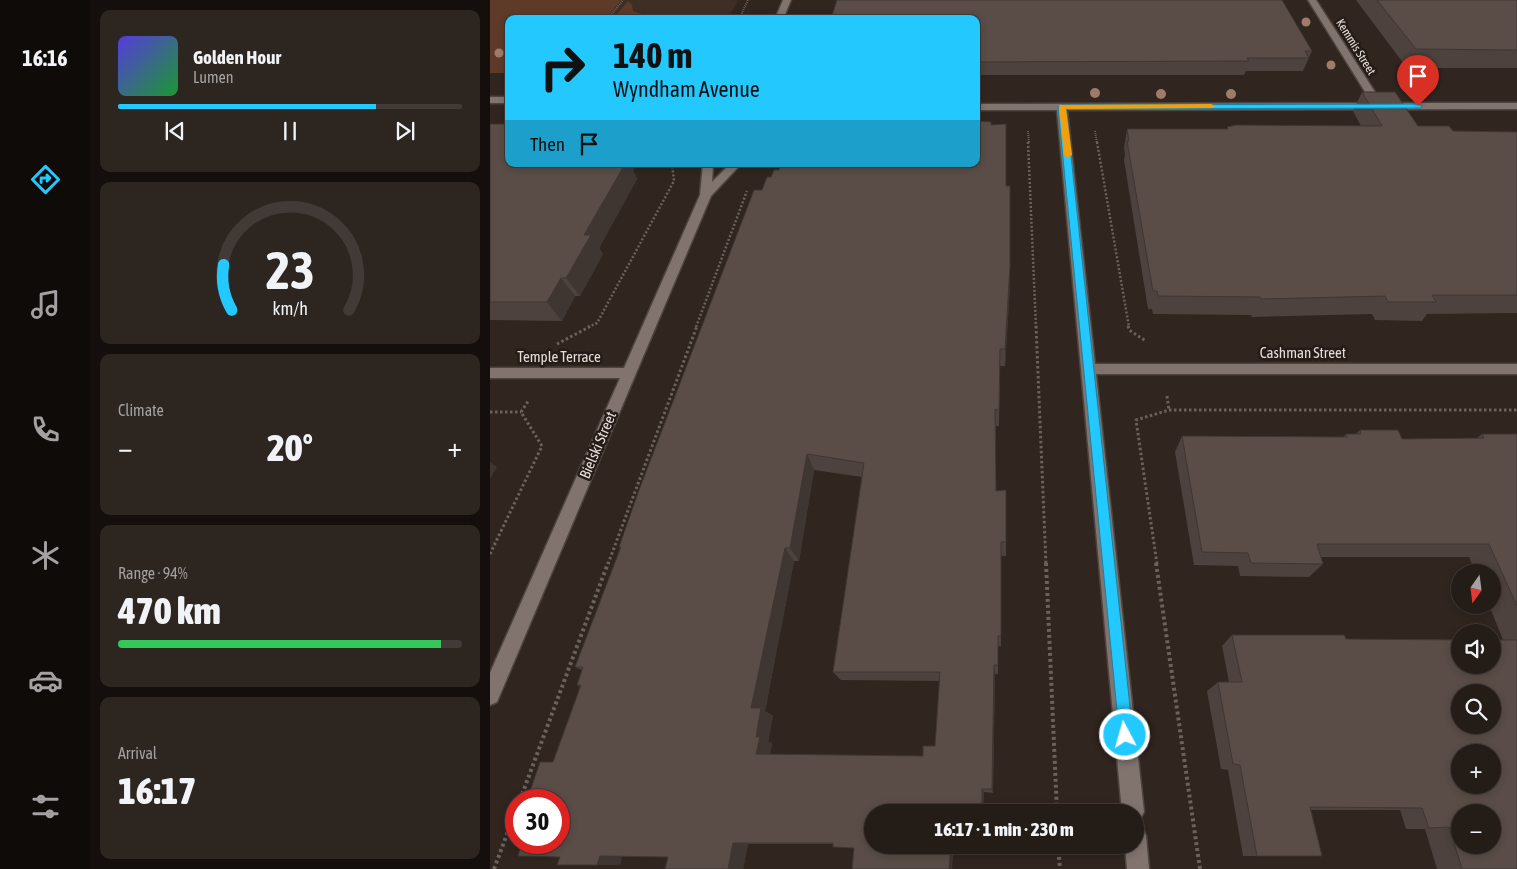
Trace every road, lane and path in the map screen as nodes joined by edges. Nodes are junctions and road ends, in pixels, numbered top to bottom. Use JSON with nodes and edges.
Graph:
{"nodes":[{"id":1,"x":623,"y":0,"type":"edge"},
{"id":2,"x":748,"y":0,"type":"edge"},
{"id":3,"x":787,"y":0,"type":"edge"},
{"id":4,"x":1312,"y":0,"type":"edge"},
{"id":5,"x":611,"y":15,"type":"edge"},
{"id":6,"x":741,"y":15,"type":"edge"},
{"id":7,"x":781,"y":15,"type":"edge"},
{"id":8,"x":490,"y":100,"type":"edge"},
{"id":9,"x":505,"y":100,"type":"edge"},
{"id":10,"x":1379,"y":106,"type":"junction"},
{"id":11,"x":1517,"y":106,"type":"edge"},
{"id":12,"x":980,"y":107,"type":"edge"},
{"id":13,"x":1062,"y":107,"type":"junction"},
{"id":14,"x":1027,"y":126,"type":"dead end"},
{"id":15,"x":1094,"y":126,"type":"dead end"},
{"id":16,"x":672,"y":167,"type":"edge"},
{"id":17,"x":708,"y":167,"type":"edge"},
{"id":18,"x":733,"y":167,"type":"edge"},
{"id":19,"x":751,"y":182,"type":"dead end"},
{"id":20,"x":706,"y":195,"type":"junction"},
{"id":21,"x":1145,"y":341,"type":"dead end"},
{"id":22,"x":549,"y":344,"type":"dead end"},
{"id":23,"x":1088,"y":369,"type":"junction"},
{"id":24,"x":1517,"y":369,"type":"edge"},
{"id":25,"x":490,"y":373,"type":"edge"},
{"id":26,"x":628,"y":373,"type":"junction"},
{"id":27,"x":1517,"y":410,"type":"edge"},
{"id":28,"x":490,"y":412,"type":"edge"},
{"id":29,"x":490,"y":554,"type":"edge"},
{"id":30,"x":490,"y":695,"type":"edge"},
{"id":31,"x":524,"y":789,"type":"edge"},
{"id":32,"x":1057,"y":804,"type":"edge"},
{"id":33,"x":1132,"y":804,"type":"edge"},
{"id":34,"x":505,"y":840,"type":"edge"},
{"id":35,"x":1059,"y":854,"type":"edge"},
{"id":36,"x":1137,"y":854,"type":"edge"},
{"id":37,"x":494,"y":869,"type":"edge"},
{"id":38,"x":1060,"y":869,"type":"edge"},
{"id":39,"x":1138,"y":869,"type":"edge"},
{"id":40,"x":1200,"y":869,"type":"edge"}],
"edges":[{"from":1,"to":5,"type":"path"},
{"from":2,"to":6,"type":"path"},
{"from":3,"to":7,"type":"street"},
{"from":4,"to":10,"type":"street","name":"Kemmis Street"},
{"from":8,"to":9,"type":"street"},
{"from":10,"to":11,"type":"street"},
{"from":10,"to":13,"type":"street"},
{"from":12,"to":13,"type":"street"},
{"from":13,"to":23,"type":"street"},
{"from":14,"to":32,"type":"path"},
{"from":15,"to":21,"type":"path"},
{"from":16,"to":22,"type":"path"},
{"from":17,"to":20,"type":"street","name":"Bielski Street"},
{"from":18,"to":20,"type":"street","name":"Bielski Street"},
{"from":19,"to":31,"type":"path"},
{"from":20,"to":26,"type":"street","name":"Bielski Street"},
{"from":23,"to":24,"type":"street","name":"Cashman Street"},
{"from":23,"to":33,"type":"street"},
{"from":25,"to":26,"type":"street","name":"Temple Terrace"},
{"from":26,"to":30,"type":"street","name":"Bielski Street"},
{"from":27,"to":40,"type":"path"},
{"from":28,"to":29,"type":"path"},
{"from":34,"to":37,"type":"path"},
{"from":35,"to":38,"type":"path"},
{"from":36,"to":39,"type":"street"}]}
